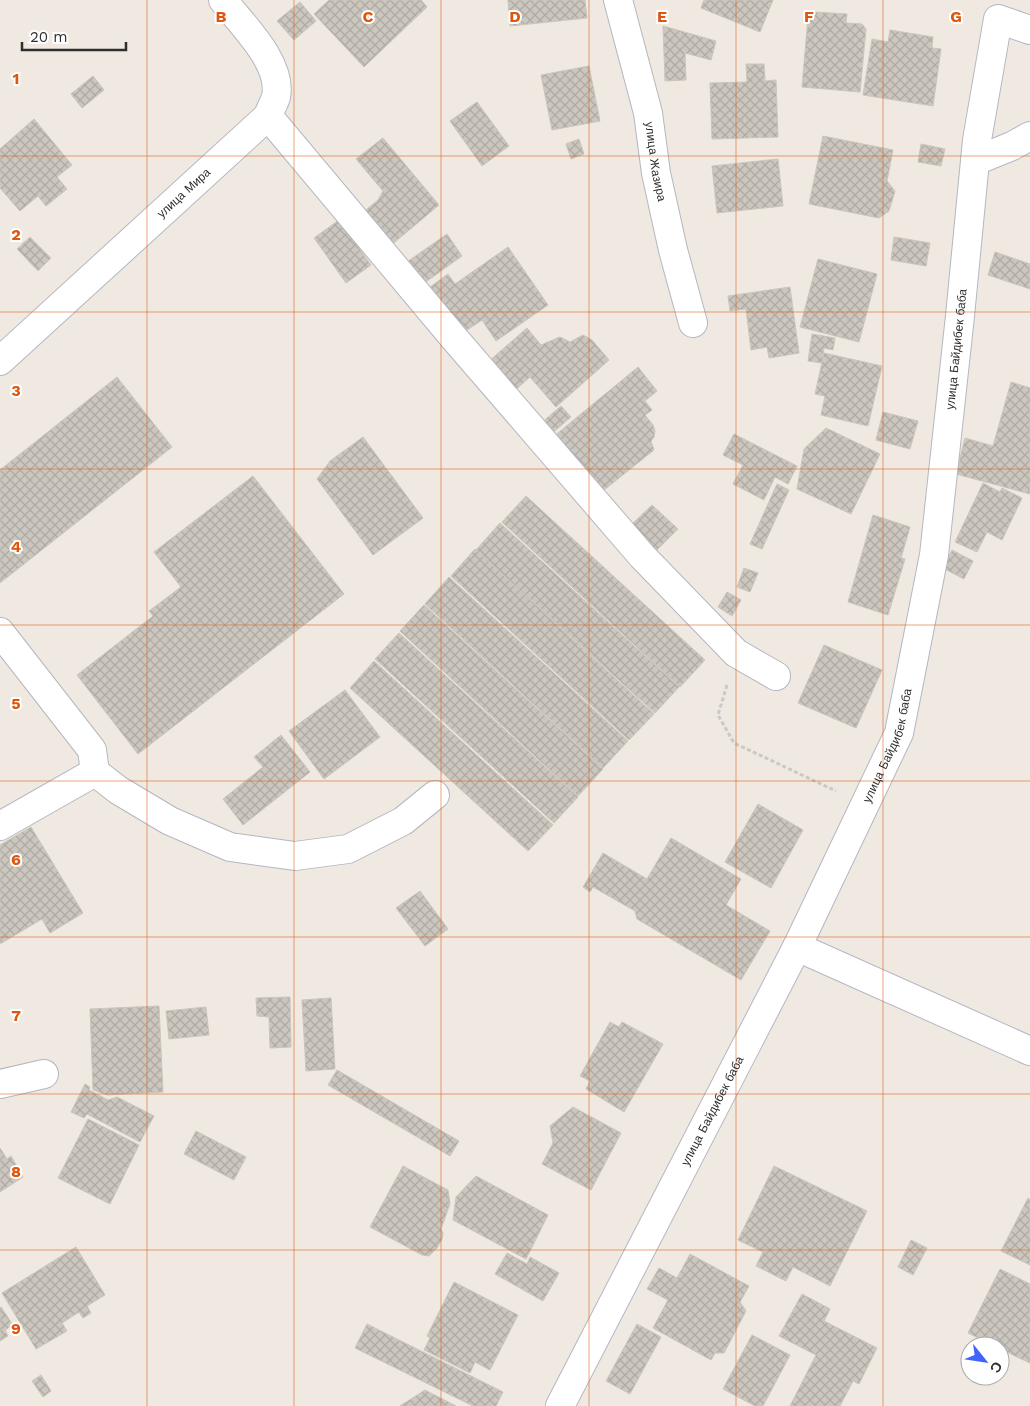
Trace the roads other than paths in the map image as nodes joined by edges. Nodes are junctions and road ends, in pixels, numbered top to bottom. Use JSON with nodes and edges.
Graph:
{"nodes":[{"id":1,"x":223,"y":0,"type":"edge"},
{"id":2,"x":618,"y":0,"type":"edge"},
{"id":3,"x":1030,"y":30,"type":"edge"},
{"id":4,"x":268,"y":116,"type":"junction"},
{"id":5,"x":1030,"y":136,"type":"edge"},
{"id":6,"x":975,"y":161,"type":"junction"},
{"id":7,"x":693,"y":323,"type":"dead end"},
{"id":8,"x":0,"y":361,"type":"edge"},
{"id":9,"x":0,"y":632,"type":"edge"},
{"id":10,"x":776,"y":676,"type":"dead end"},
{"id":11,"x":95,"y":772,"type":"junction"},
{"id":12,"x":435,"y":795,"type":"dead end"},
{"id":13,"x":0,"y":826,"type":"edge"},
{"id":14,"x":797,"y":947,"type":"junction"},
{"id":15,"x":1030,"y":1051,"type":"edge"},
{"id":16,"x":44,"y":1074,"type":"dead end"},
{"id":17,"x":0,"y":1084,"type":"edge"},
{"id":18,"x":560,"y":1406,"type":"edge"}],
"edges":[{"from":1,"to":4,"type":"street","name":"улица Мира"},
{"from":2,"to":7,"type":"street","name":"улица Жазира"},
{"from":3,"to":6,"type":"street","name":"улица Байдибек баба"},
{"from":4,"to":8,"type":"street","name":"улица Мира"},
{"from":4,"to":10,"type":"street"},
{"from":5,"to":6,"type":"street"},
{"from":6,"to":14,"type":"street","name":"улица Байдибек баба"},
{"from":9,"to":11,"type":"street"},
{"from":11,"to":12,"type":"street"},
{"from":11,"to":13,"type":"street"},
{"from":14,"to":15,"type":"street"},
{"from":14,"to":18,"type":"street","name":"улица Байдибек баба"},
{"from":16,"to":17,"type":"street"}]}
